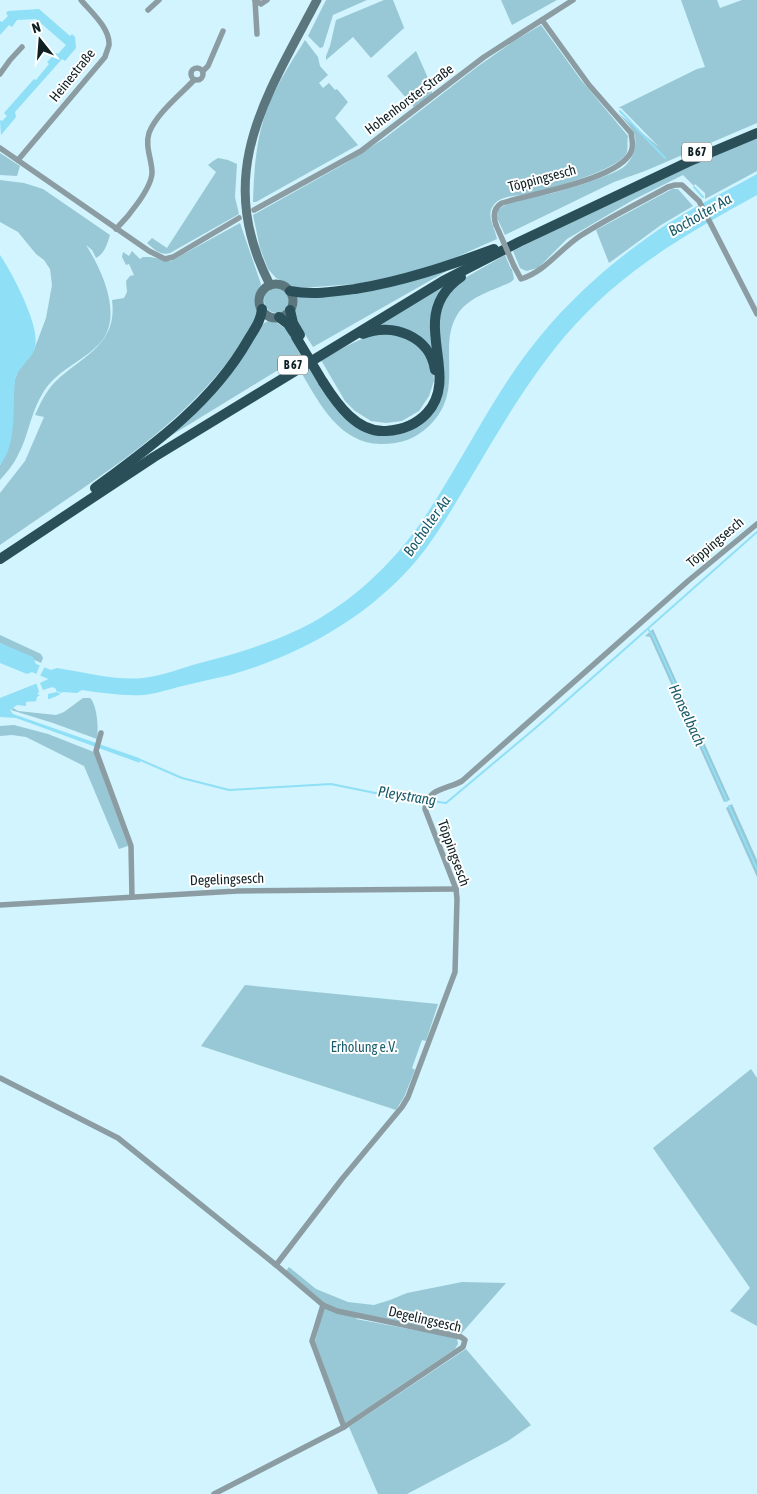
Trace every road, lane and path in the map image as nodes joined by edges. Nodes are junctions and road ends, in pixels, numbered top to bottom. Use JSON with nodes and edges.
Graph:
{"nodes":[{"id":1,"x":81,"y":0,"type":"edge"},
{"id":2,"x":159,"y":0,"type":"edge"},
{"id":3,"x":255,"y":0,"type":"edge"},
{"id":4,"x":267,"y":0,"type":"edge"},
{"id":5,"x":317,"y":0,"type":"edge"},
{"id":6,"x":573,"y":0,"type":"edge"},
{"id":7,"x":148,"y":10,"type":"dead end"},
{"id":8,"x":542,"y":20,"type":"junction"},
{"id":9,"x":222,"y":31,"type":"dead end"},
{"id":10,"x":257,"y":34,"type":"dead end"},
{"id":11,"x":22,"y":47,"type":"dead end"},
{"id":12,"x":203,"y":71,"type":"junction"},
{"id":13,"x":0,"y":74,"type":"edge"},
{"id":14,"x":194,"y":80,"type":"junction"},
{"id":15,"x":757,"y":127,"type":"edge"},
{"id":16,"x":757,"y":133,"type":"edge"},
{"id":17,"x":0,"y":148,"type":"edge"},
{"id":18,"x":18,"y":160,"type":"junction"},
{"id":19,"x":254,"y":210,"type":"dead end"},
{"id":20,"x":239,"y":218,"type":"dead end"},
{"id":21,"x":116,"y":229,"type":"junction"},
{"id":22,"x":518,"y":242,"type":"junction"},
{"id":23,"x":498,"y":248,"type":"junction"},
{"id":24,"x":270,"y":285,"type":"junction"},
{"id":25,"x":290,"y":292,"type":"junction"},
{"id":26,"x":262,"y":309,"type":"junction"},
{"id":27,"x":290,"y":310,"type":"junction"},
{"id":28,"x":757,"y":314,"type":"edge"},
{"id":29,"x":279,"y":317,"type":"junction"},
{"id":30,"x":298,"y":336,"type":"junction"},
{"id":31,"x":320,"y":355,"type":"junction"},
{"id":32,"x":325,"y":381,"type":"junction"},
{"id":33,"x":93,"y":490,"type":"junction"},
{"id":34,"x":757,"y":524,"type":"edge"},
{"id":35,"x":0,"y":551,"type":"edge"},
{"id":36,"x":0,"y":559,"type":"edge"},
{"id":37,"x":101,"y":733,"type":"dead end"},
{"id":38,"x":456,"y":889,"type":"junction"},
{"id":39,"x":132,"y":896,"type":"junction"},
{"id":40,"x":0,"y":905,"type":"edge"},
{"id":41,"x":0,"y":1078,"type":"edge"},
{"id":42,"x":276,"y":1265,"type":"junction"},
{"id":43,"x":323,"y":1304,"type":"junction"},
{"id":44,"x":344,"y":1427,"type":"junction"},
{"id":45,"x":214,"y":1494,"type":"edge"}],
"edges":[{"from":1,"to":18,"type":"street","name":"Heinestraße"},
{"from":2,"to":7,"type":"street"},
{"from":3,"to":4,"type":"street"},
{"from":3,"to":10,"type":"street"},
{"from":5,"to":24,"type":"main road"},
{"from":6,"to":8,"type":"street","name":"Hohenhorster Straße"},
{"from":8,"to":19,"type":"street","name":"Hohenhorster Straße"},
{"from":8,"to":28,"type":"street","name":"Töppingsesch","bridge":true},
{"from":9,"to":12,"type":"street"},
{"from":11,"to":13,"type":"street"},
{"from":12,"to":14,"type":"street"},
{"from":12,"to":14,"type":"street"},
{"from":14,"to":21,"type":"street"},
{"from":15,"to":23,"type":"highway","number":"B 67"},
{"from":16,"to":22,"type":"highway","number":"B 67"},
{"from":17,"to":18,"type":"street"},
{"from":18,"to":21,"type":"street"},
{"from":20,"to":21,"type":"street"},
{"from":22,"to":31,"type":"highway","number":"B 67"},
{"from":22,"to":32,"type":"highway","number":"B 67"},
{"from":23,"to":25,"type":"highway","number":"B 67"},
{"from":23,"to":33,"type":"highway","number":"B 67"},
{"from":24,"to":25,"type":"main road"},
{"from":24,"to":26,"type":"main road"},
{"from":25,"to":27,"type":"main road"},
{"from":26,"to":29,"type":"main road"},
{"from":26,"to":33,"type":"highway","number":"B 67"},
{"from":27,"to":29,"type":"main road"},
{"from":27,"to":30,"type":"highway","number":"B 67"},
{"from":29,"to":30,"type":"highway","number":"B 67"},
{"from":30,"to":32,"type":"highway","number":"B 67","bridge":true},
{"from":31,"to":32,"type":"highway","number":"B 67"},
{"from":31,"to":36,"type":"highway","number":"B 67"},
{"from":33,"to":35,"type":"highway","number":"B 67"},
{"from":34,"to":38,"type":"street","name":"Töppingsesch"},
{"from":37,"to":39,"type":"street"},
{"from":38,"to":39,"type":"street","name":"Degelingsesch"},
{"from":38,"to":42,"type":"street","name":"Töppingsesch"},
{"from":39,"to":40,"type":"street","name":"Degelingsesch"},
{"from":41,"to":42,"type":"street","name":"Degelingsesch"},
{"from":42,"to":43,"type":"street","name":"Degelingsesch"},
{"from":43,"to":44,"type":"street"},
{"from":43,"to":44,"type":"street","name":"Degelingsesch"},
{"from":44,"to":45,"type":"street","name":"Degelingsesch"}]}
